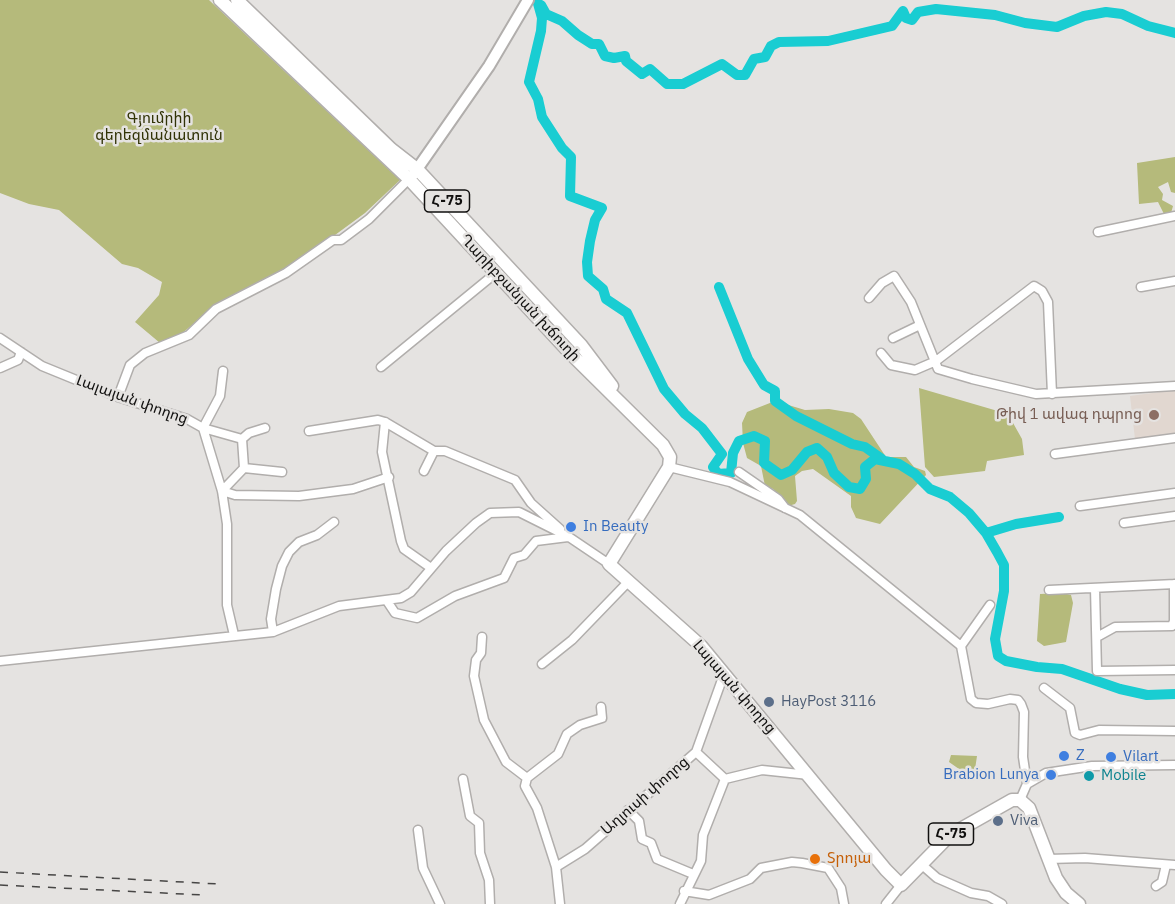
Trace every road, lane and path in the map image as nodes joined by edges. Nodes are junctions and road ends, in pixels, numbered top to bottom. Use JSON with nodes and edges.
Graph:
{"nodes":[{"id":1,"x":220,"y":0,"type":"edge"},
{"id":2,"x":237,"y":0,"type":"edge"},
{"id":3,"x":528,"y":0,"type":"edge"},
{"id":4,"x":413,"y":175,"type":"junction"},
{"id":5,"x":1175,"y":216,"type":"edge"},
{"id":6,"x":1098,"y":232,"type":"dead end"},
{"id":7,"x":497,"y":272,"type":"junction"},
{"id":8,"x":1175,"y":281,"type":"edge"},
{"id":9,"x":1141,"y":287,"type":"dead end"},
{"id":10,"x":869,"y":298,"type":"dead end"},
{"id":11,"x":920,"y":325,"type":"junction"},
{"id":12,"x":0,"y":338,"type":"edge"},
{"id":13,"x":893,"y":338,"type":"dead end"},
{"id":14,"x":21,"y":352,"type":"junction"},
{"id":15,"x":880,"y":354,"type":"dead end"},
{"id":16,"x":936,"y":361,"type":"junction"},
{"id":17,"x":381,"y":367,"type":"dead end"},
{"id":18,"x":0,"y":368,"type":"edge"},
{"id":19,"x":223,"y":370,"type":"dead end"},
{"id":20,"x":1175,"y":386,"type":"edge"},
{"id":21,"x":1052,"y":394,"type":"junction"},
{"id":22,"x":118,"y":397,"type":"junction"},
{"id":23,"x":639,"y":420,"type":"junction"},
{"id":24,"x":385,"y":422,"type":"junction"},
{"id":25,"x":203,"y":428,"type":"junction"},
{"id":26,"x":265,"y":428,"type":"dead end"},
{"id":27,"x":309,"y":431,"type":"dead end"},
{"id":28,"x":1175,"y":438,"type":"edge"},
{"id":29,"x":242,"y":439,"type":"junction"},
{"id":30,"x":434,"y":451,"type":"junction"},
{"id":31,"x":1055,"y":454,"type":"dead end"},
{"id":32,"x":669,"y":466,"type":"junction"},
{"id":33,"x":244,"y":468,"type":"junction"},
{"id":34,"x":424,"y":471,"type":"dead end"},
{"id":35,"x":282,"y":472,"type":"dead end"},
{"id":36,"x":739,"y":472,"type":"dead end"},
{"id":37,"x":389,"y":477,"type":"junction"},
{"id":38,"x":222,"y":491,"type":"junction"},
{"id":39,"x":1175,"y":493,"type":"edge"},
{"id":40,"x":1080,"y":506,"type":"dead end"},
{"id":41,"x":785,"y":508,"type":"junction"},
{"id":42,"x":1175,"y":516,"type":"edge"},
{"id":43,"x":334,"y":522,"type":"dead end"},
{"id":44,"x":1124,"y":523,"type":"dead end"},
{"id":45,"x":569,"y":537,"type":"junction"},
{"id":46,"x":609,"y":564,"type":"junction"},
{"id":47,"x":430,"y":568,"type":"junction"},
{"id":48,"x":630,"y":581,"type":"junction"},
{"id":49,"x":1174,"y":584,"type":"edge"},
{"id":50,"x":1095,"y":588,"type":"junction"},
{"id":51,"x":1049,"y":590,"type":"dead end"},
{"id":52,"x":387,"y":601,"type":"junction"},
{"id":53,"x":990,"y":605,"type":"dead end"},
{"id":54,"x":273,"y":632,"type":"junction"},
{"id":55,"x":234,"y":635,"type":"junction"},
{"id":56,"x":482,"y":637,"type":"dead end"},
{"id":57,"x":1097,"y":637,"type":"junction"},
{"id":58,"x":961,"y":646,"type":"junction"},
{"id":59,"x":0,"y":661,"type":"edge"},
{"id":60,"x":542,"y":664,"type":"dead end"},
{"id":61,"x":1175,"y":670,"type":"edge"},
{"id":62,"x":724,"y":674,"type":"junction"},
{"id":63,"x":1044,"y":688,"type":"dead end"},
{"id":64,"x":602,"y":707,"type":"dead end"},
{"id":65,"x":1175,"y":731,"type":"edge"},
{"id":66,"x":696,"y":752,"type":"junction"},
{"id":67,"x":1175,"y":765,"type":"edge"},
{"id":68,"x":809,"y":775,"type":"junction"},
{"id":69,"x":527,"y":778,"type":"junction"},
{"id":70,"x":463,"y":779,"type":"dead end"},
{"id":71,"x":725,"y":780,"type":"junction"},
{"id":72,"x":1028,"y":784,"type":"junction"},
{"id":73,"x":1020,"y":800,"type":"junction"},
{"id":74,"x":628,"y":810,"type":"junction"},
{"id":75,"x":418,"y":830,"type":"dead end"},
{"id":76,"x":1048,"y":860,"type":"junction"},
{"id":77,"x":921,"y":864,"type":"junction"},
{"id":78,"x":1170,"y":865,"type":"edge"},
{"id":79,"x":556,"y":867,"type":"junction"},
{"id":80,"x":693,"y":874,"type":"junction"},
{"id":81,"x":901,"y":885,"type":"junction"},
{"id":82,"x":1156,"y":886,"type":"dead end"},
{"id":83,"x":684,"y":891,"type":"junction"},
{"id":84,"x":440,"y":904,"type":"edge"},
{"id":85,"x":489,"y":904,"type":"edge"},
{"id":86,"x":560,"y":904,"type":"edge"},
{"id":87,"x":680,"y":904,"type":"edge"},
{"id":88,"x":844,"y":904,"type":"edge"},
{"id":89,"x":886,"y":904,"type":"edge"},
{"id":90,"x":1002,"y":904,"type":"edge"},
{"id":91,"x":1079,"y":904,"type":"edge"}],
"edges":[{"from":1,"to":4,"type":"highway","name":"Ղարիբջանյան խճուղի","number":"Հ-75"},
{"from":2,"to":4,"type":"highway","name":"Ղարիբջանյան խճուղի","number":"Հ-75"},
{"from":3,"to":4,"type":"main road"},
{"from":4,"to":7,"type":"highway","name":"Ղարիբջանյան խճուղի","number":"Հ-75"},
{"from":4,"to":22,"type":"street"},
{"from":4,"to":23,"type":"highway","name":"Ղարիբջանյան խճուղի","number":"Հ-75"},
{"from":5,"to":6,"type":"street"},
{"from":7,"to":17,"type":"street"},
{"from":7,"to":23,"type":"highway","name":"Ղարիբջանյան խճուղի","number":"Հ-75"},
{"from":8,"to":9,"type":"street"},
{"from":10,"to":11,"type":"street"},
{"from":11,"to":13,"type":"street"},
{"from":11,"to":16,"type":"street"},
{"from":12,"to":14,"type":"street","name":"Լալայան փողոց"},
{"from":14,"to":18,"type":"street"},
{"from":14,"to":22,"type":"street","name":"Լալայան փողոց"},
{"from":15,"to":16,"type":"street"},
{"from":16,"to":21,"type":"street"},
{"from":16,"to":21,"type":"street"},
{"from":19,"to":25,"type":"street"},
{"from":20,"to":21,"type":"street"},
{"from":22,"to":25,"type":"street","name":"Լալայան փողոց"},
{"from":23,"to":32,"type":"highway","name":"Ղարիբջանյան խճուղի","number":"Հ-75"},
{"from":24,"to":27,"type":"street"},
{"from":24,"to":30,"type":"street","name":"Լալայան փողոց"},
{"from":24,"to":37,"type":"street"},
{"from":25,"to":29,"type":"street"},
{"from":25,"to":38,"type":"street","name":"Լալայան փողոց"},
{"from":26,"to":29,"type":"street"},
{"from":28,"to":31,"type":"street"},
{"from":29,"to":33,"type":"street"},
{"from":30,"to":34,"type":"street"},
{"from":30,"to":45,"type":"street","name":"Լալայան փողոց"},
{"from":32,"to":41,"type":"street"},
{"from":32,"to":46,"type":"highway"},
{"from":33,"to":35,"type":"street"},
{"from":33,"to":38,"type":"street"},
{"from":36,"to":41,"type":"street"},
{"from":37,"to":38,"type":"street"},
{"from":37,"to":47,"type":"street"},
{"from":38,"to":55,"type":"street","name":"Լալայան փողոց"},
{"from":39,"to":40,"type":"street"},
{"from":41,"to":58,"type":"street"},
{"from":42,"to":44,"type":"street"},
{"from":43,"to":54,"type":"street"},
{"from":45,"to":46,"type":"street","name":"Լալայան փողոց"},
{"from":45,"to":47,"type":"street","name":"Լալայան փողոց"},
{"from":45,"to":52,"type":"street"},
{"from":46,"to":48,"type":"highway","name":"Լալայան փողոց"},
{"from":47,"to":52,"type":"street","name":"Լալայան փողոց"},
{"from":48,"to":60,"type":"street"},
{"from":48,"to":62,"type":"highway","name":"Լալայան փողոց"},
{"from":49,"to":50,"type":"street"},
{"from":49,"to":57,"type":"street"},
{"from":50,"to":51,"type":"street"},
{"from":50,"to":57,"type":"street"},
{"from":52,"to":54,"type":"street","name":"Լալայան փողոց"},
{"from":53,"to":58,"type":"street"},
{"from":54,"to":55,"type":"street","name":"Լալայան փողոց"},
{"from":55,"to":59,"type":"street"},
{"from":56,"to":69,"type":"street"},
{"from":57,"to":61,"type":"street"},
{"from":58,"to":72,"type":"street"},
{"from":62,"to":66,"type":"street","name":"Աղյուսի փողոց"},
{"from":62,"to":68,"type":"highway","name":"Լալայան փողոց"},
{"from":63,"to":65,"type":"street"},
{"from":64,"to":69,"type":"street"},
{"from":66,"to":71,"type":"street"},
{"from":66,"to":74,"type":"street","name":"Աղյուսի փողոց"},
{"from":67,"to":72,"type":"street"},
{"from":68,"to":71,"type":"street"},
{"from":68,"to":81,"type":"highway","name":"Լալայան փողոց"},
{"from":69,"to":79,"type":"street"},
{"from":70,"to":85,"type":"street"},
{"from":71,"to":80,"type":"street"},
{"from":72,"to":73,"type":"street"},
{"from":73,"to":76,"type":"highway"},
{"from":73,"to":77,"type":"highway","number":"Հ-75"},
{"from":74,"to":79,"type":"street","name":"Աղյուսի փողոց"},
{"from":74,"to":80,"type":"street"},
{"from":75,"to":84,"type":"street"},
{"from":76,"to":78,"type":"street"},
{"from":76,"to":91,"type":"highway"},
{"from":77,"to":81,"type":"highway","number":"Հ-75"},
{"from":77,"to":90,"type":"street"},
{"from":78,"to":82,"type":"street"},
{"from":79,"to":86,"type":"street"},
{"from":80,"to":83,"type":"street"},
{"from":81,"to":89,"type":"street"},
{"from":83,"to":87,"type":"street"},
{"from":83,"to":88,"type":"street"}]}
